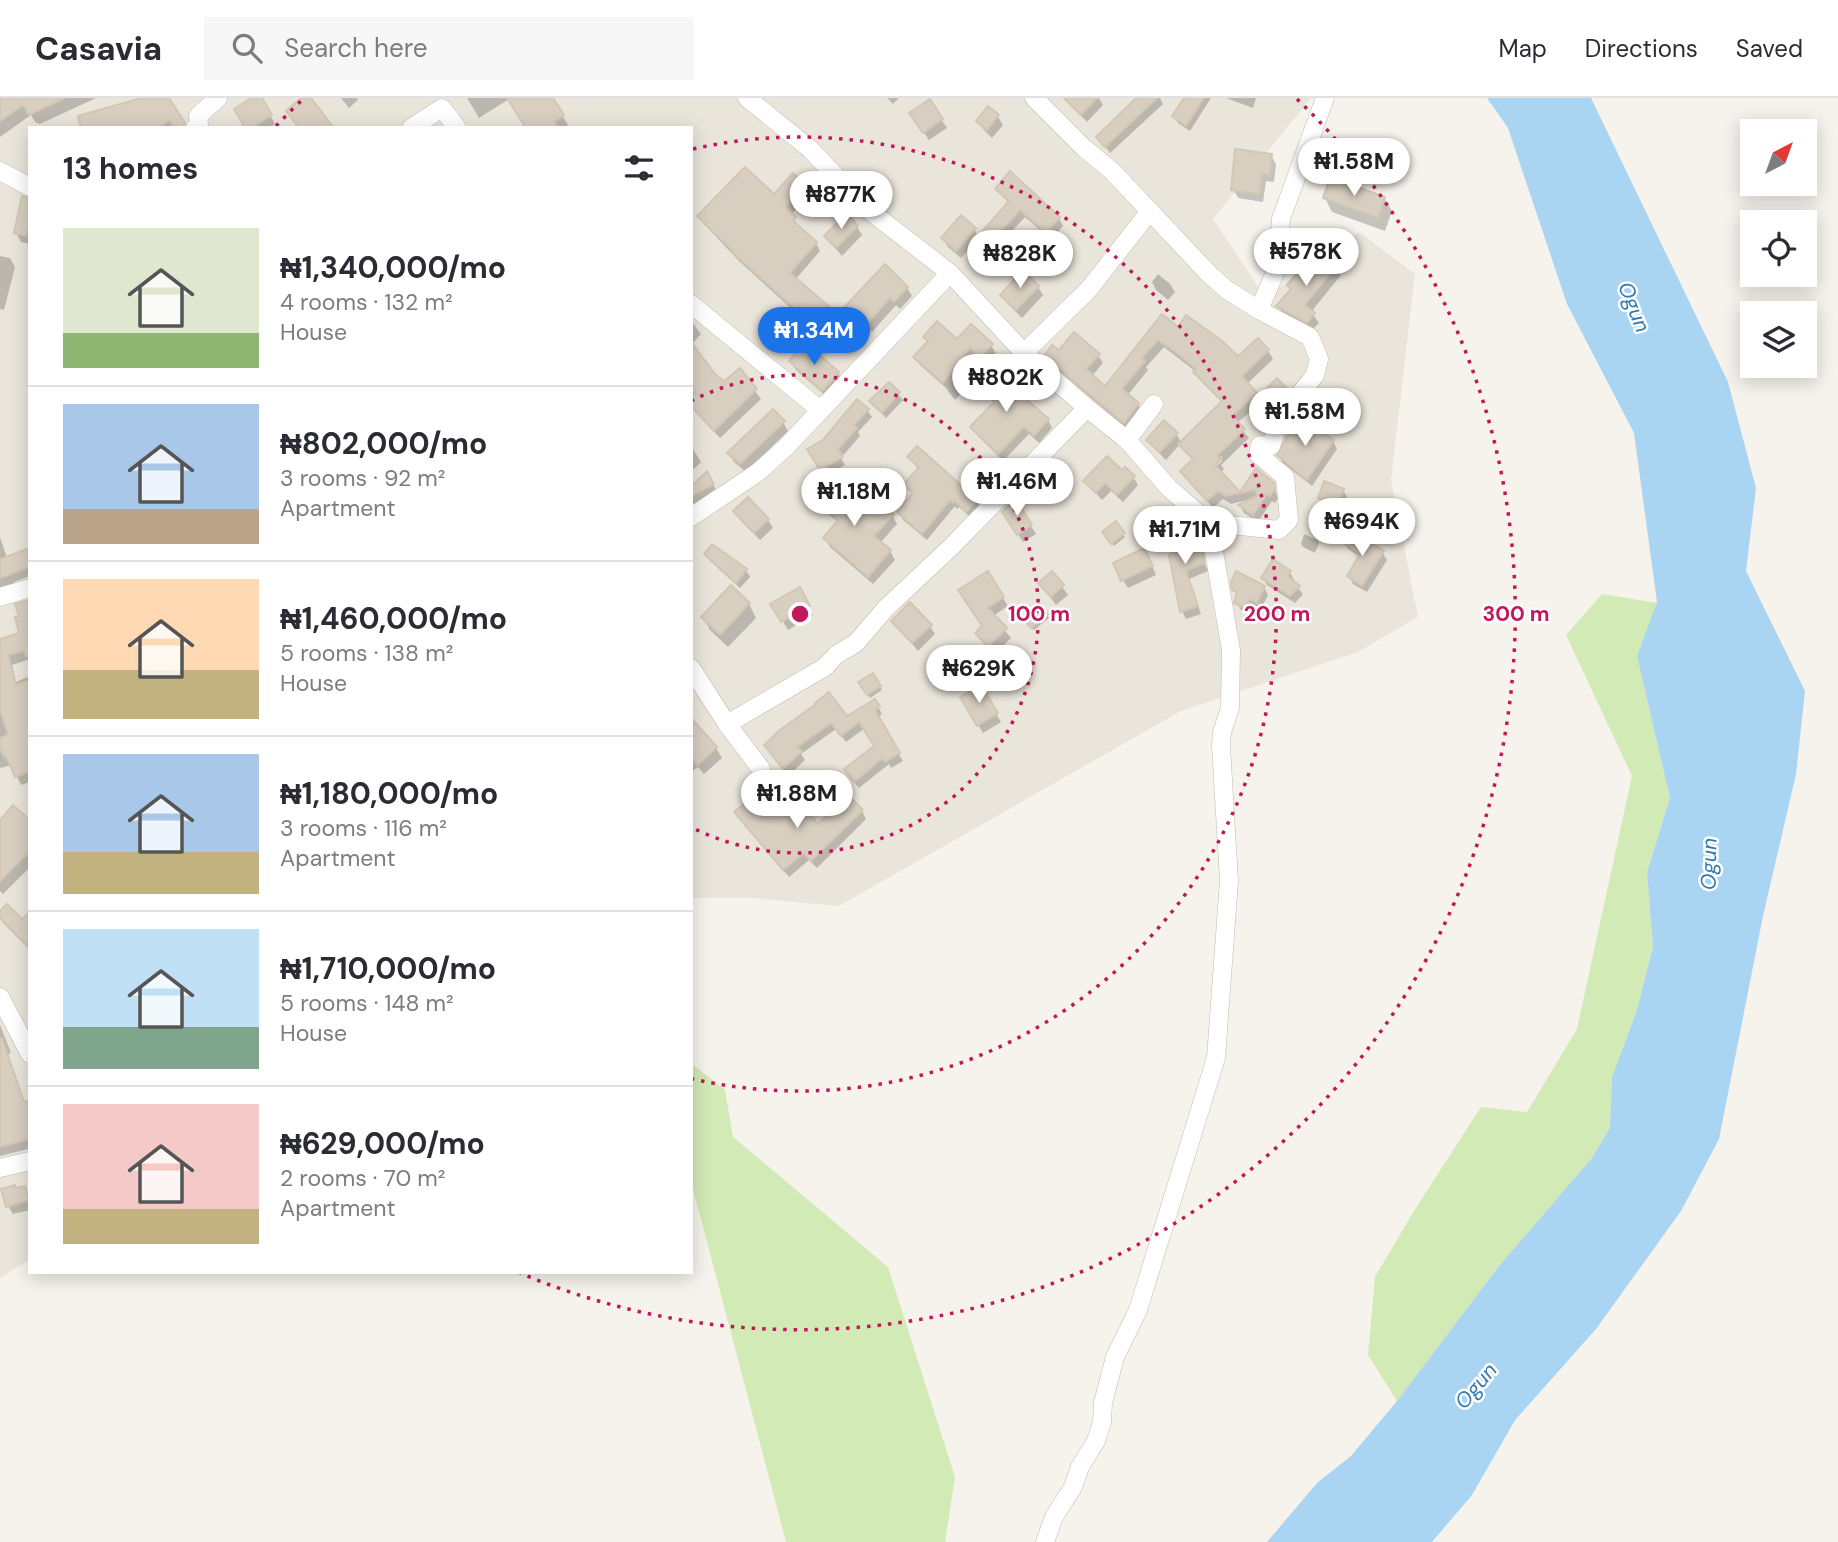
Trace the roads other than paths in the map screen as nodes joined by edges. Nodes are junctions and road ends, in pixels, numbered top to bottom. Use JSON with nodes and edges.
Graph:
{"nodes":[{"id":1,"x":192,"y":98,"type":"edge"},
{"id":2,"x":218,"y":98,"type":"edge"},
{"id":3,"x":1034,"y":98,"type":"edge"},
{"id":4,"x":1325,"y":98,"type":"edge"},
{"id":5,"x":754,"y":100,"type":"edge"},
{"id":6,"x":196,"y":122,"type":"edge"},
{"id":7,"x":414,"y":126,"type":"edge"},
{"id":8,"x":456,"y":126,"type":"edge"},
{"id":9,"x":0,"y":171,"type":"edge"},
{"id":10,"x":28,"y":186,"type":"edge"},
{"id":11,"x":1150,"y":211,"type":"junction"},
{"id":12,"x":950,"y":273,"type":"junction"},
{"id":13,"x":693,"y":306,"type":"edge"},
{"id":14,"x":1259,"y":310,"type":"junction"},
{"id":15,"x":1024,"y":353,"type":"junction"},
{"id":16,"x":1154,"y":404,"type":"dead end"},
{"id":17,"x":1087,"y":408,"type":"junction"},
{"id":18,"x":819,"y":409,"type":"junction"},
{"id":19,"x":1127,"y":440,"type":"junction"},
{"id":20,"x":693,"y":516,"type":"edge"},
{"id":21,"x":1209,"y":523,"type":"junction"},
{"id":22,"x":28,"y":589,"type":"edge"},
{"id":23,"x":0,"y":597,"type":"edge"},
{"id":24,"x":693,"y":671,"type":"edge"},
{"id":25,"x":727,"y":724,"type":"junction"},
{"id":26,"x":761,"y":769,"type":"dead end"},
{"id":27,"x":0,"y":997,"type":"edge"},
{"id":28,"x":28,"y":1050,"type":"edge"},
{"id":29,"x":28,"y":1161,"type":"edge"},
{"id":30,"x":0,"y":1168,"type":"edge"},
{"id":31,"x":1045,"y":1542,"type":"edge"}],
"edges":[{"from":1,"to":6,"type":"street"},
{"from":2,"to":6,"type":"street"},
{"from":3,"to":11,"type":"street"},
{"from":4,"to":14,"type":"street"},
{"from":5,"to":12,"type":"street"},
{"from":7,"to":8,"type":"street"},
{"from":9,"to":10,"type":"street"},
{"from":11,"to":14,"type":"street"},
{"from":11,"to":15,"type":"street"},
{"from":12,"to":15,"type":"street"},
{"from":12,"to":18,"type":"street"},
{"from":13,"to":18,"type":"street"},
{"from":14,"to":21,"type":"street"},
{"from":15,"to":17,"type":"street"},
{"from":16,"to":19,"type":"street"},
{"from":17,"to":19,"type":"street"},
{"from":17,"to":25,"type":"street"},
{"from":18,"to":20,"type":"street"},
{"from":19,"to":21,"type":"street"},
{"from":21,"to":31,"type":"street"},
{"from":22,"to":23,"type":"street"},
{"from":24,"to":25,"type":"street"},
{"from":25,"to":26,"type":"street"},
{"from":27,"to":28,"type":"street"},
{"from":29,"to":30,"type":"street"}]}
